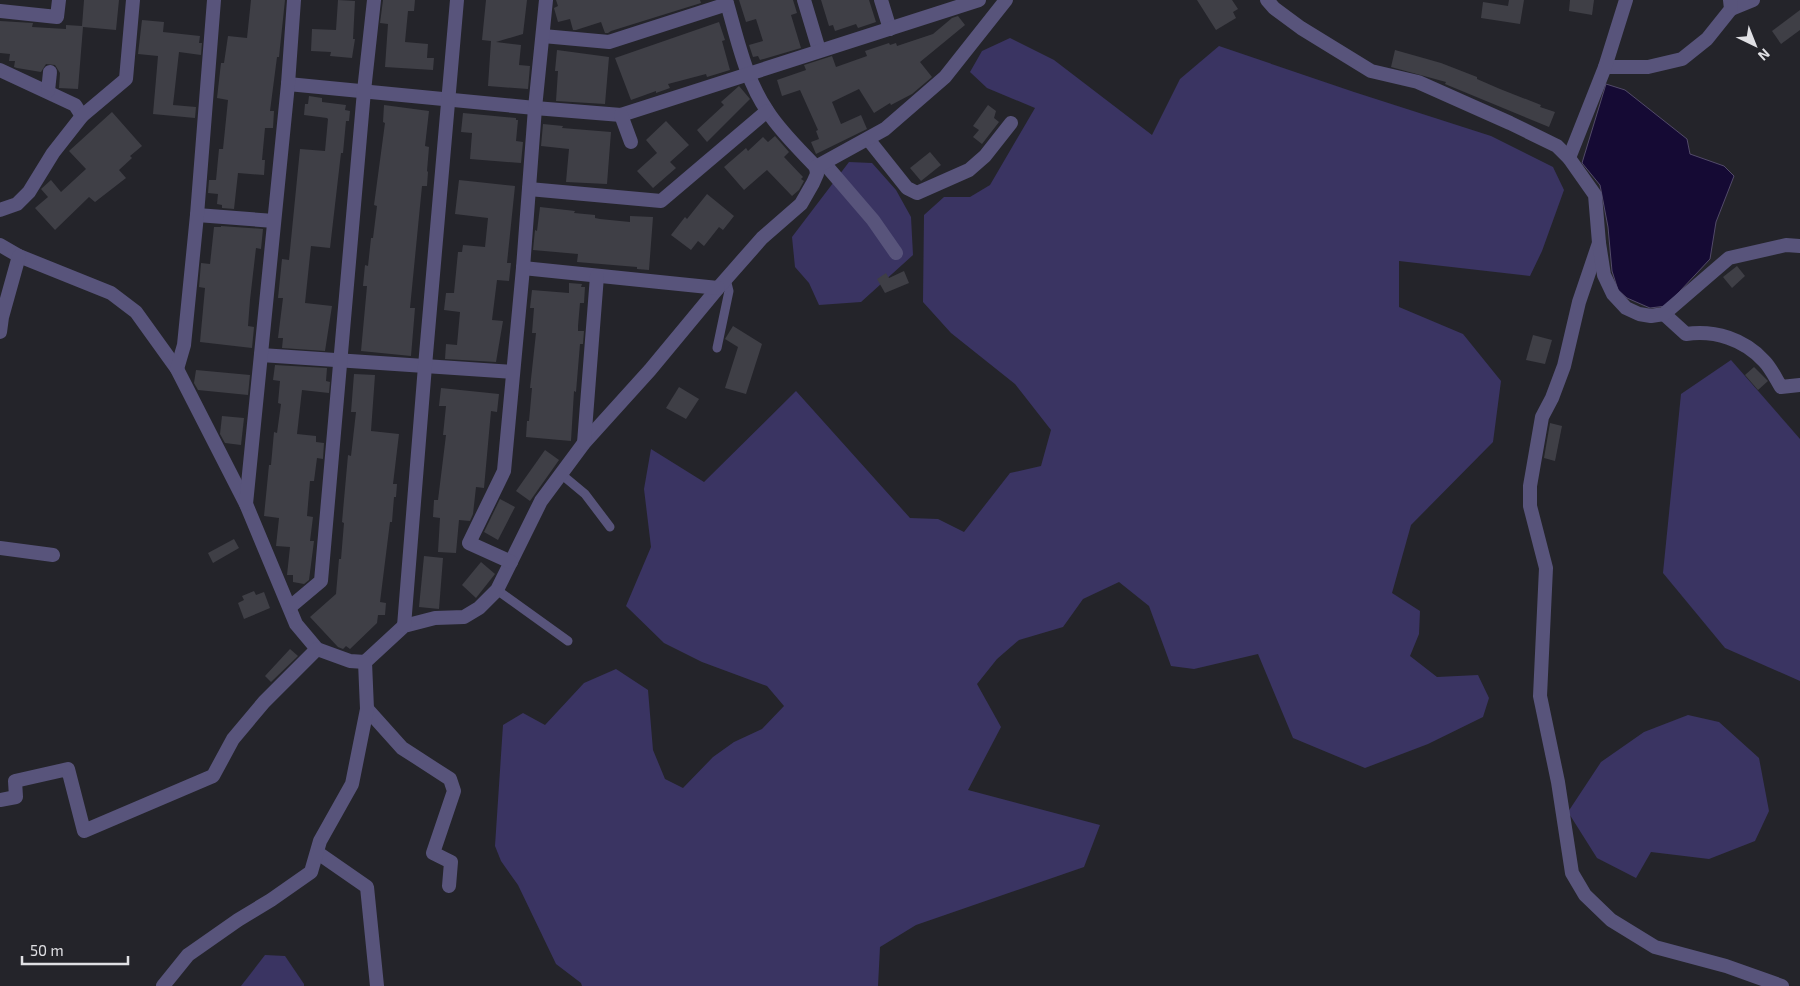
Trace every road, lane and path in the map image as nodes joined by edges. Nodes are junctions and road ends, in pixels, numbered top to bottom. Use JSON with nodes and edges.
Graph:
{"nodes":[{"id":1,"x":59,"y":0,"type":"edge"},
{"id":2,"x":134,"y":0,"type":"edge"},
{"id":3,"x":214,"y":0,"type":"edge"},
{"id":4,"x":294,"y":0,"type":"edge"},
{"id":5,"x":374,"y":0,"type":"edge"},
{"id":6,"x":457,"y":0,"type":"edge"},
{"id":7,"x":546,"y":0,"type":"edge"},
{"id":8,"x":804,"y":0,"type":"edge"},
{"id":9,"x":881,"y":0,"type":"edge"},
{"id":10,"x":979,"y":0,"type":"edge"},
{"id":11,"x":1006,"y":0,"type":"edge"},
{"id":12,"x":1266,"y":0,"type":"edge"},
{"id":13,"x":1626,"y":0,"type":"edge"},
{"id":14,"x":1753,"y":0,"type":"edge"},
{"id":15,"x":726,"y":2,"type":"edge"},
{"id":16,"x":1731,"y":4,"type":"edge"},
{"id":17,"x":0,"y":11,"type":"edge"},
{"id":18,"x":890,"y":28,"type":"junction"},
{"id":19,"x":543,"y":36,"type":"junction"},
{"id":20,"x":819,"y":50,"type":"junction"},
{"id":21,"x":1605,"y":67,"type":"junction"},
{"id":22,"x":0,"y":70,"type":"edge"},
{"id":23,"x":50,"y":72,"type":"dead end"},
{"id":24,"x":748,"y":74,"type":"junction"},
{"id":25,"x":288,"y":84,"type":"junction"},
{"id":26,"x":48,"y":91,"type":"junction"},
{"id":27,"x":364,"y":91,"type":"junction"},
{"id":28,"x":449,"y":100,"type":"junction"},
{"id":29,"x":535,"y":108,"type":"junction"},
{"id":30,"x":767,"y":111,"type":"junction"},
{"id":31,"x":621,"y":115,"type":"junction"},
{"id":32,"x":82,"y":116,"type":"junction"},
{"id":33,"x":1011,"y":123,"type":"dead end"},
{"id":34,"x":868,"y":138,"type":"junction"},
{"id":35,"x":631,"y":142,"type":"dead end"},
{"id":36,"x":1569,"y":158,"type":"junction"},
{"id":37,"x":820,"y":165,"type":"junction"},
{"id":38,"x":529,"y":189,"type":"junction"},
{"id":39,"x":0,"y":210,"type":"edge"},
{"id":40,"x":197,"y":214,"type":"junction"},
{"id":41,"x":274,"y":221,"type":"junction"},
{"id":42,"x":1599,"y":243,"type":"junction"},
{"id":43,"x":0,"y":245,"type":"edge"},
{"id":44,"x":1800,"y":246,"type":"edge"},
{"id":45,"x":896,"y":253,"type":"dead end"},
{"id":46,"x":19,"y":256,"type":"junction"},
{"id":47,"x":523,"y":268,"type":"junction"},
{"id":48,"x":597,"y":276,"type":"junction"},
{"id":49,"x":722,"y":284,"type":"junction"},
{"id":50,"x":1664,"y":314,"type":"junction"},
{"id":51,"x":0,"y":332,"type":"edge"},
{"id":52,"x":717,"y":348,"type":"dead end"},
{"id":53,"x":261,"y":355,"type":"junction"},
{"id":54,"x":342,"y":360,"type":"junction"},
{"id":55,"x":425,"y":366,"type":"junction"},
{"id":56,"x":177,"y":369,"type":"junction"},
{"id":57,"x":513,"y":372,"type":"junction"},
{"id":58,"x":1800,"y":385,"type":"edge"},
{"id":59,"x":584,"y":443,"type":"junction"},
{"id":60,"x":561,"y":474,"type":"junction"},
{"id":61,"x":246,"y":504,"type":"junction"},
{"id":62,"x":610,"y":527,"type":"dead end"},
{"id":63,"x":0,"y":548,"type":"edge"},
{"id":64,"x":53,"y":555,"type":"dead end"},
{"id":65,"x":512,"y":562,"type":"junction"},
{"id":66,"x":496,"y":590,"type":"junction"},
{"id":67,"x":290,"y":607,"type":"junction"},
{"id":68,"x":404,"y":626,"type":"junction"},
{"id":69,"x":568,"y":641,"type":"dead end"},
{"id":70,"x":318,"y":649,"type":"junction"},
{"id":71,"x":365,"y":662,"type":"junction"},
{"id":72,"x":367,"y":709,"type":"junction"},
{"id":73,"x":0,"y":800,"type":"edge"},
{"id":74,"x":318,"y":853,"type":"junction"},
{"id":75,"x":449,"y":886,"type":"dead end"},
{"id":76,"x":163,"y":986,"type":"edge"},
{"id":77,"x":376,"y":986,"type":"edge"},
{"id":78,"x":1782,"y":986,"type":"edge"}],
"edges":[{"from":1,"to":17,"type":"street"},
{"from":2,"to":32,"type":"street"},
{"from":3,"to":40,"type":"street"},
{"from":4,"to":25,"type":"street"},
{"from":5,"to":27,"type":"street"},
{"from":6,"to":28,"type":"street"},
{"from":7,"to":19,"type":"street"},
{"from":8,"to":20,"type":"street"},
{"from":9,"to":18,"type":"street"},
{"from":10,"to":18,"type":"street"},
{"from":11,"to":34,"type":"street"},
{"from":12,"to":36,"type":"street"},
{"from":13,"to":21,"type":"street"},
{"from":14,"to":16,"type":"street"},
{"from":15,"to":19,"type":"street"},
{"from":15,"to":24,"type":"street"},
{"from":16,"to":21,"type":"street"},
{"from":18,"to":20,"type":"street"},
{"from":19,"to":29,"type":"street"},
{"from":20,"to":24,"type":"street"},
{"from":21,"to":36,"type":"street"},
{"from":22,"to":26,"type":"street"},
{"from":23,"to":26,"type":"street"},
{"from":24,"to":30,"type":"street"},
{"from":24,"to":31,"type":"street"},
{"from":25,"to":27,"type":"street"},
{"from":25,"to":41,"type":"street"},
{"from":26,"to":32,"type":"street"},
{"from":27,"to":28,"type":"street"},
{"from":27,"to":54,"type":"street"},
{"from":28,"to":29,"type":"street"},
{"from":28,"to":55,"type":"street"},
{"from":29,"to":31,"type":"street"},
{"from":29,"to":38,"type":"street"},
{"from":30,"to":37,"type":"street"},
{"from":30,"to":38,"type":"street"},
{"from":31,"to":35,"type":"street"},
{"from":32,"to":39,"type":"street"},
{"from":33,"to":34,"type":"street"},
{"from":34,"to":37,"type":"street"},
{"from":36,"to":42,"type":"street"},
{"from":37,"to":45,"type":"street"},
{"from":37,"to":49,"type":"street"},
{"from":38,"to":47,"type":"street"},
{"from":40,"to":41,"type":"street"},
{"from":40,"to":56,"type":"street"},
{"from":41,"to":53,"type":"street"},
{"from":42,"to":50,"type":"street"},
{"from":42,"to":78,"type":"street"},
{"from":43,"to":46,"type":"street"},
{"from":44,"to":50,"type":"street"},
{"from":46,"to":51,"type":"street"},
{"from":46,"to":56,"type":"street"},
{"from":47,"to":48,"type":"street"},
{"from":47,"to":57,"type":"street"},
{"from":48,"to":49,"type":"street"},
{"from":48,"to":59,"type":"street"},
{"from":49,"to":52,"type":"lane"},
{"from":49,"to":59,"type":"street"},
{"from":50,"to":58,"type":"street"},
{"from":53,"to":54,"type":"street"},
{"from":53,"to":61,"type":"street"},
{"from":54,"to":55,"type":"street"},
{"from":54,"to":67,"type":"street"},
{"from":55,"to":57,"type":"street"},
{"from":55,"to":68,"type":"street"},
{"from":56,"to":61,"type":"street"},
{"from":57,"to":65,"type":"street"},
{"from":59,"to":60,"type":"street"},
{"from":60,"to":62,"type":"lane"},
{"from":60,"to":65,"type":"street"},
{"from":61,"to":67,"type":"street"},
{"from":63,"to":64,"type":"street"},
{"from":65,"to":66,"type":"street"},
{"from":66,"to":68,"type":"street"},
{"from":66,"to":69,"type":"lane"},
{"from":67,"to":70,"type":"street"},
{"from":68,"to":71,"type":"street"},
{"from":70,"to":71,"type":"street"},
{"from":70,"to":73,"type":"street"},
{"from":71,"to":72,"type":"street"},
{"from":72,"to":74,"type":"street"},
{"from":72,"to":75,"type":"street"},
{"from":74,"to":76,"type":"street"},
{"from":74,"to":77,"type":"street"}]}
